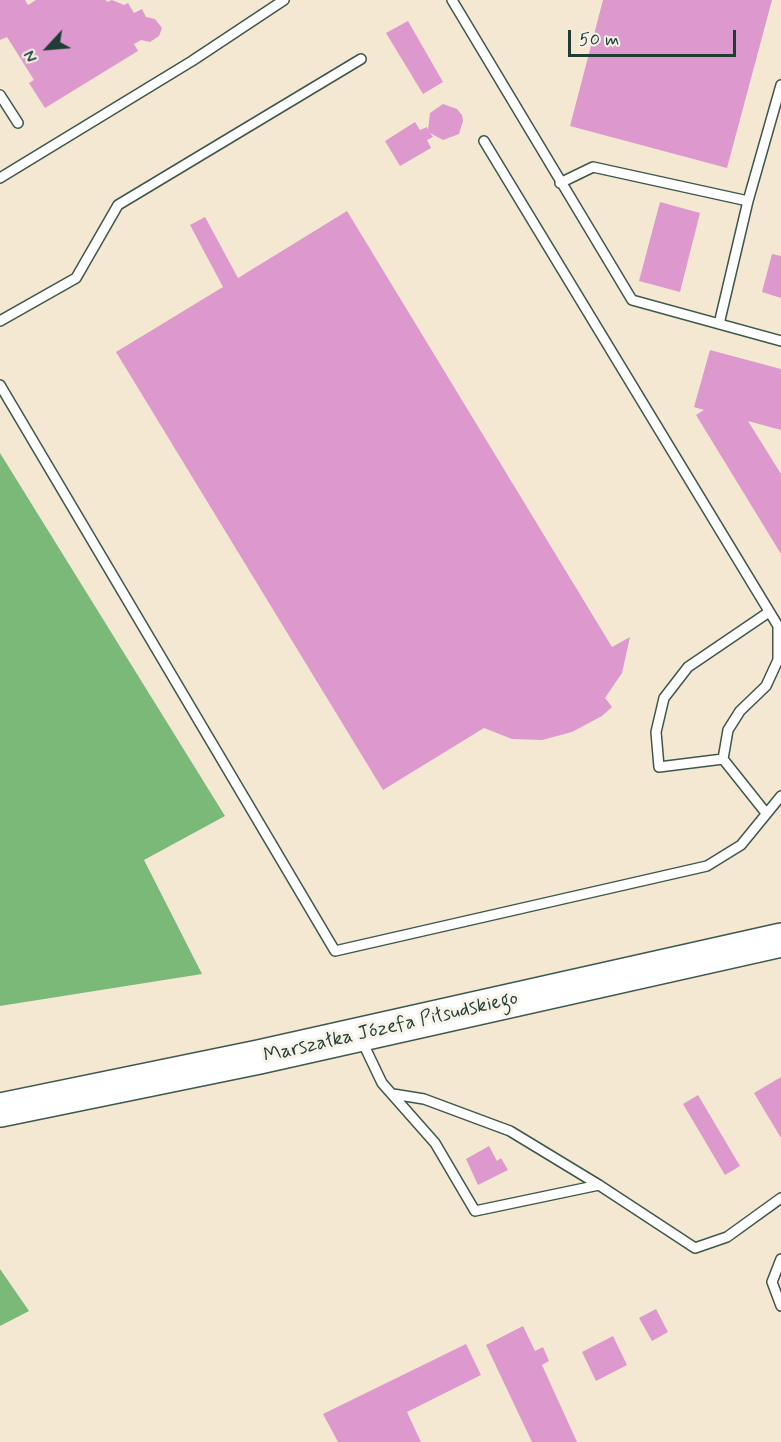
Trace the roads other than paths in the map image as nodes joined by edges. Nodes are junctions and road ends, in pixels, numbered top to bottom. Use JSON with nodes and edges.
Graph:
{"nodes":[{"id":1,"x":284,"y":0,"type":"edge"},
{"id":2,"x":452,"y":0,"type":"edge"},
{"id":3,"x":361,"y":59,"type":"dead end"},
{"id":4,"x":781,"y":86,"type":"edge"},
{"id":5,"x":0,"y":95,"type":"edge"},
{"id":6,"x":18,"y":123,"type":"dead end"},
{"id":7,"x":484,"y":141,"type":"dead end"},
{"id":8,"x":0,"y":178,"type":"edge"},
{"id":9,"x":560,"y":183,"type":"junction"},
{"id":10,"x":748,"y":201,"type":"junction"},
{"id":11,"x":0,"y":321,"type":"edge"},
{"id":12,"x":719,"y":324,"type":"junction"},
{"id":13,"x":781,"y":341,"type":"edge"},
{"id":14,"x":0,"y":385,"type":"edge"},
{"id":15,"x":769,"y":612,"type":"junction"},
{"id":16,"x":723,"y":759,"type":"junction"},
{"id":17,"x":781,"y":796,"type":"edge"},
{"id":18,"x":766,"y":813,"type":"junction"},
{"id":19,"x":781,"y":940,"type":"edge"},
{"id":20,"x":359,"y":1035,"type":"junction"},
{"id":21,"x":393,"y":1094,"type":"junction"},
{"id":22,"x":0,"y":1110,"type":"edge"},
{"id":23,"x":598,"y":1185,"type":"junction"},
{"id":24,"x":781,"y":1198,"type":"edge"},
{"id":25,"x":781,"y":1259,"type":"edge"},
{"id":26,"x":781,"y":1306,"type":"edge"}],
"edges":[{"from":1,"to":8,"type":"lane"},
{"from":2,"to":9,"type":"lane"},
{"from":3,"to":11,"type":"lane"},
{"from":4,"to":10,"type":"lane"},
{"from":5,"to":6,"type":"lane"},
{"from":7,"to":15,"type":"lane"},
{"from":9,"to":10,"type":"lane"},
{"from":9,"to":12,"type":"lane"},
{"from":10,"to":12,"type":"lane"},
{"from":12,"to":13,"type":"lane"},
{"from":14,"to":18,"type":"lane"},
{"from":15,"to":16,"type":"lane"},
{"from":15,"to":16,"type":"lane"},
{"from":16,"to":18,"type":"lane"},
{"from":17,"to":18,"type":"lane"},
{"from":19,"to":20,"type":"highway","name":"Marszałka Józefa Piłsudskiego"},
{"from":20,"to":21,"type":"lane"},
{"from":20,"to":22,"type":"highway","name":"Marszałka Józefa Piłsudskiego"},
{"from":21,"to":23,"type":"lane"},
{"from":21,"to":23,"type":"lane"},
{"from":23,"to":24,"type":"lane"},
{"from":25,"to":26,"type":"lane"}]}
